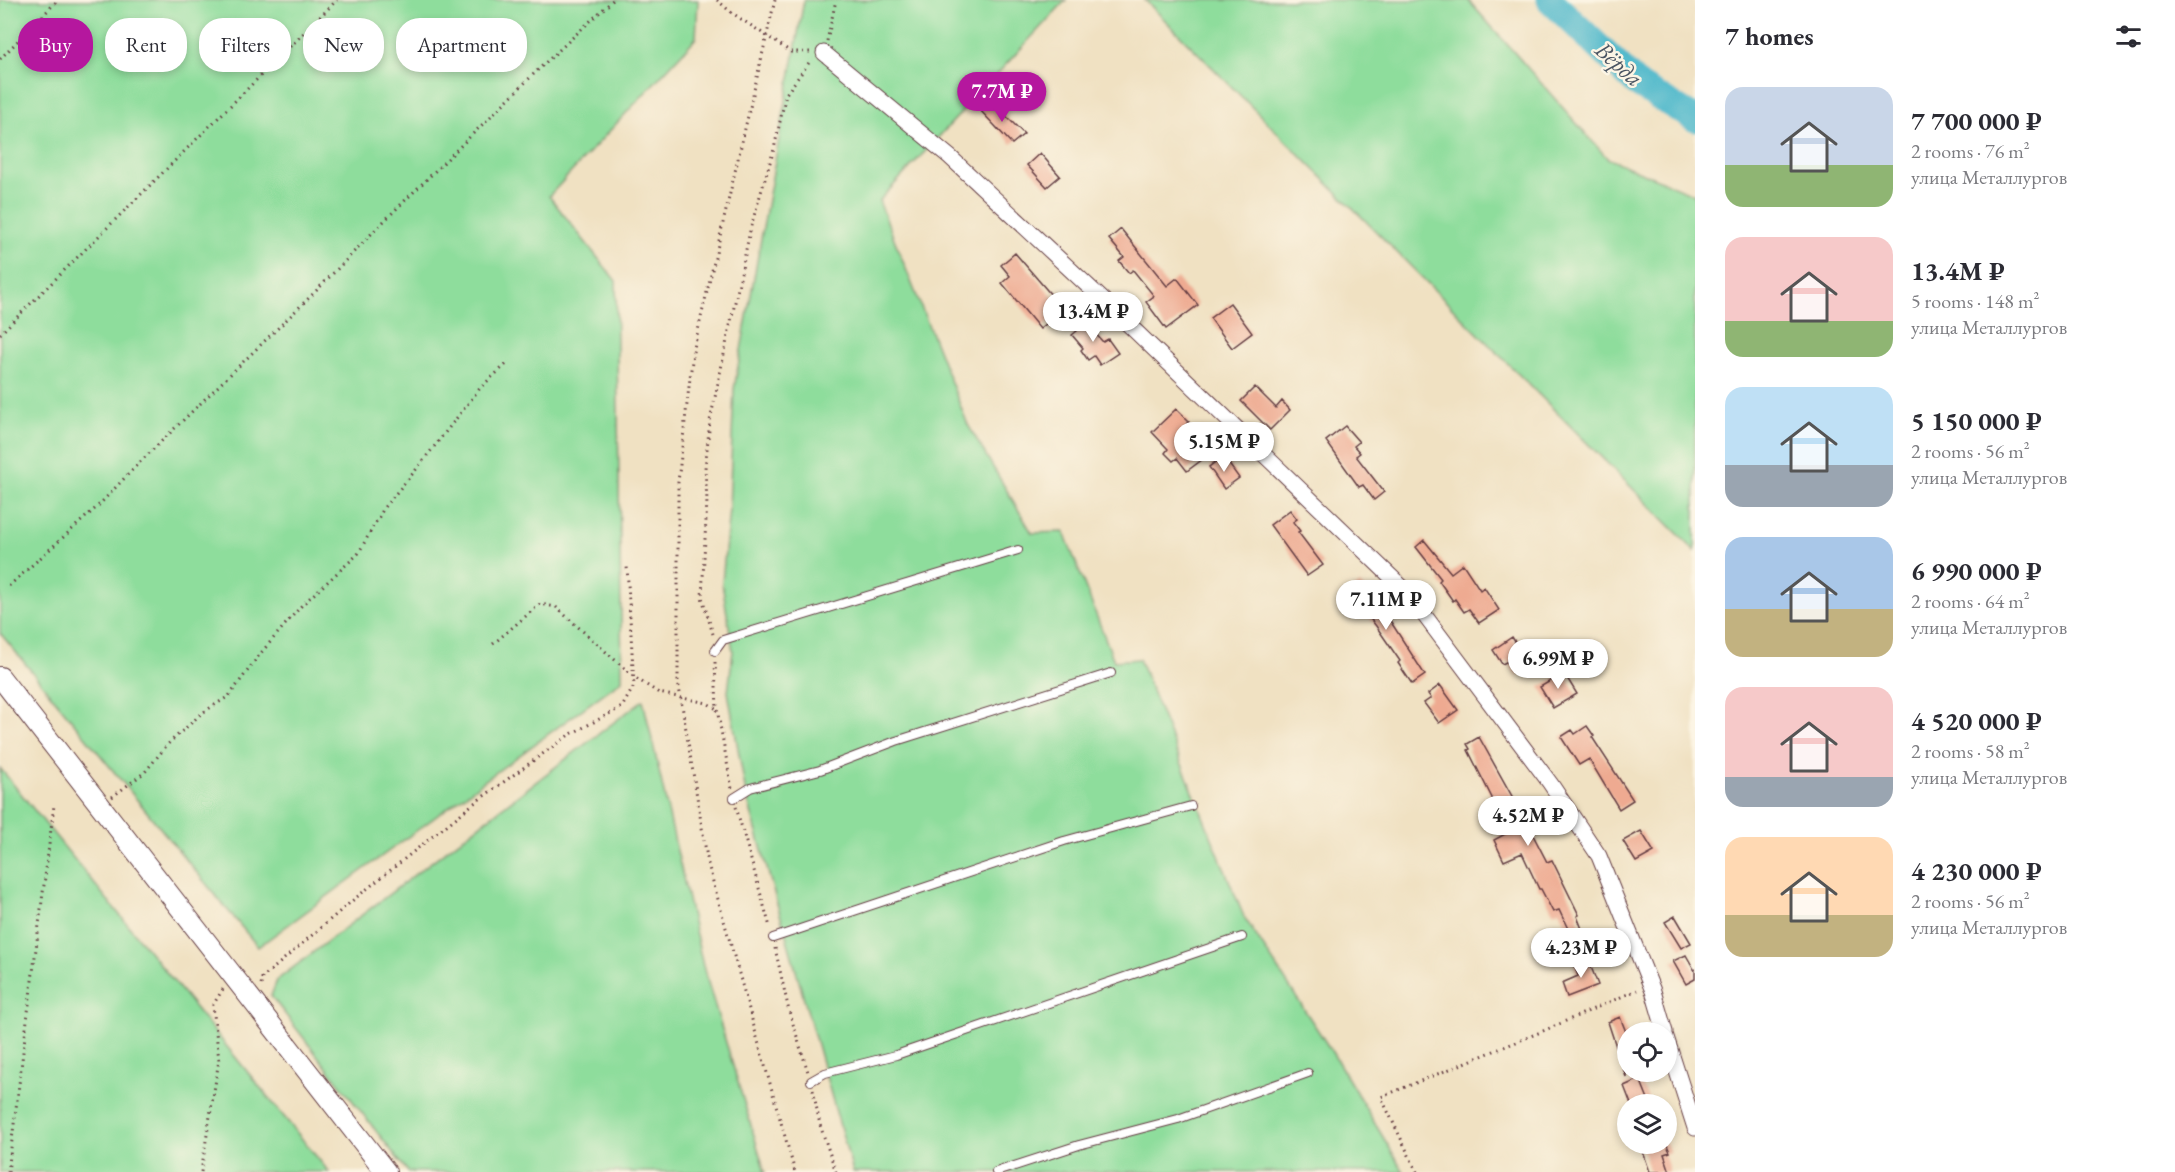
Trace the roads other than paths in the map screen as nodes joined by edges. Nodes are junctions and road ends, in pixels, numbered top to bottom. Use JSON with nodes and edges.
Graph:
{"nodes":[{"id":1,"x":824,"y":53,"type":"road end"},
{"id":2,"x":1018,"y":550,"type":"dead end"},
{"id":3,"x":715,"y":651,"type":"road end"},
{"id":4,"x":1112,"y":673,"type":"dead end"},
{"id":5,"x":0,"y":677,"type":"edge"},
{"id":6,"x":734,"y":798,"type":"road end"},
{"id":7,"x":1191,"y":806,"type":"dead end"},
{"id":8,"x":1242,"y":937,"type":"dead end"},
{"id":9,"x":773,"y":938,"type":"road end"},
{"id":10,"x":1662,"y":1022,"type":"edge"},
{"id":11,"x":1677,"y":1072,"type":"edge"},
{"id":12,"x":1308,"y":1073,"type":"dead end"},
{"id":13,"x":811,"y":1081,"type":"road end"},
{"id":14,"x":1695,"y":1128,"type":"edge"},
{"id":15,"x":386,"y":1172,"type":"edge"},
{"id":16,"x":996,"y":1172,"type":"edge"}],
"edges":[{"from":1,"to":10,"type":"street"},
{"from":2,"to":3,"type":"lane"},
{"from":4,"to":6,"type":"lane"},
{"from":5,"to":15,"type":"street"},
{"from":7,"to":9,"type":"lane"},
{"from":8,"to":13,"type":"lane"},
{"from":11,"to":14,"type":"street"},
{"from":12,"to":16,"type":"lane"}]}
